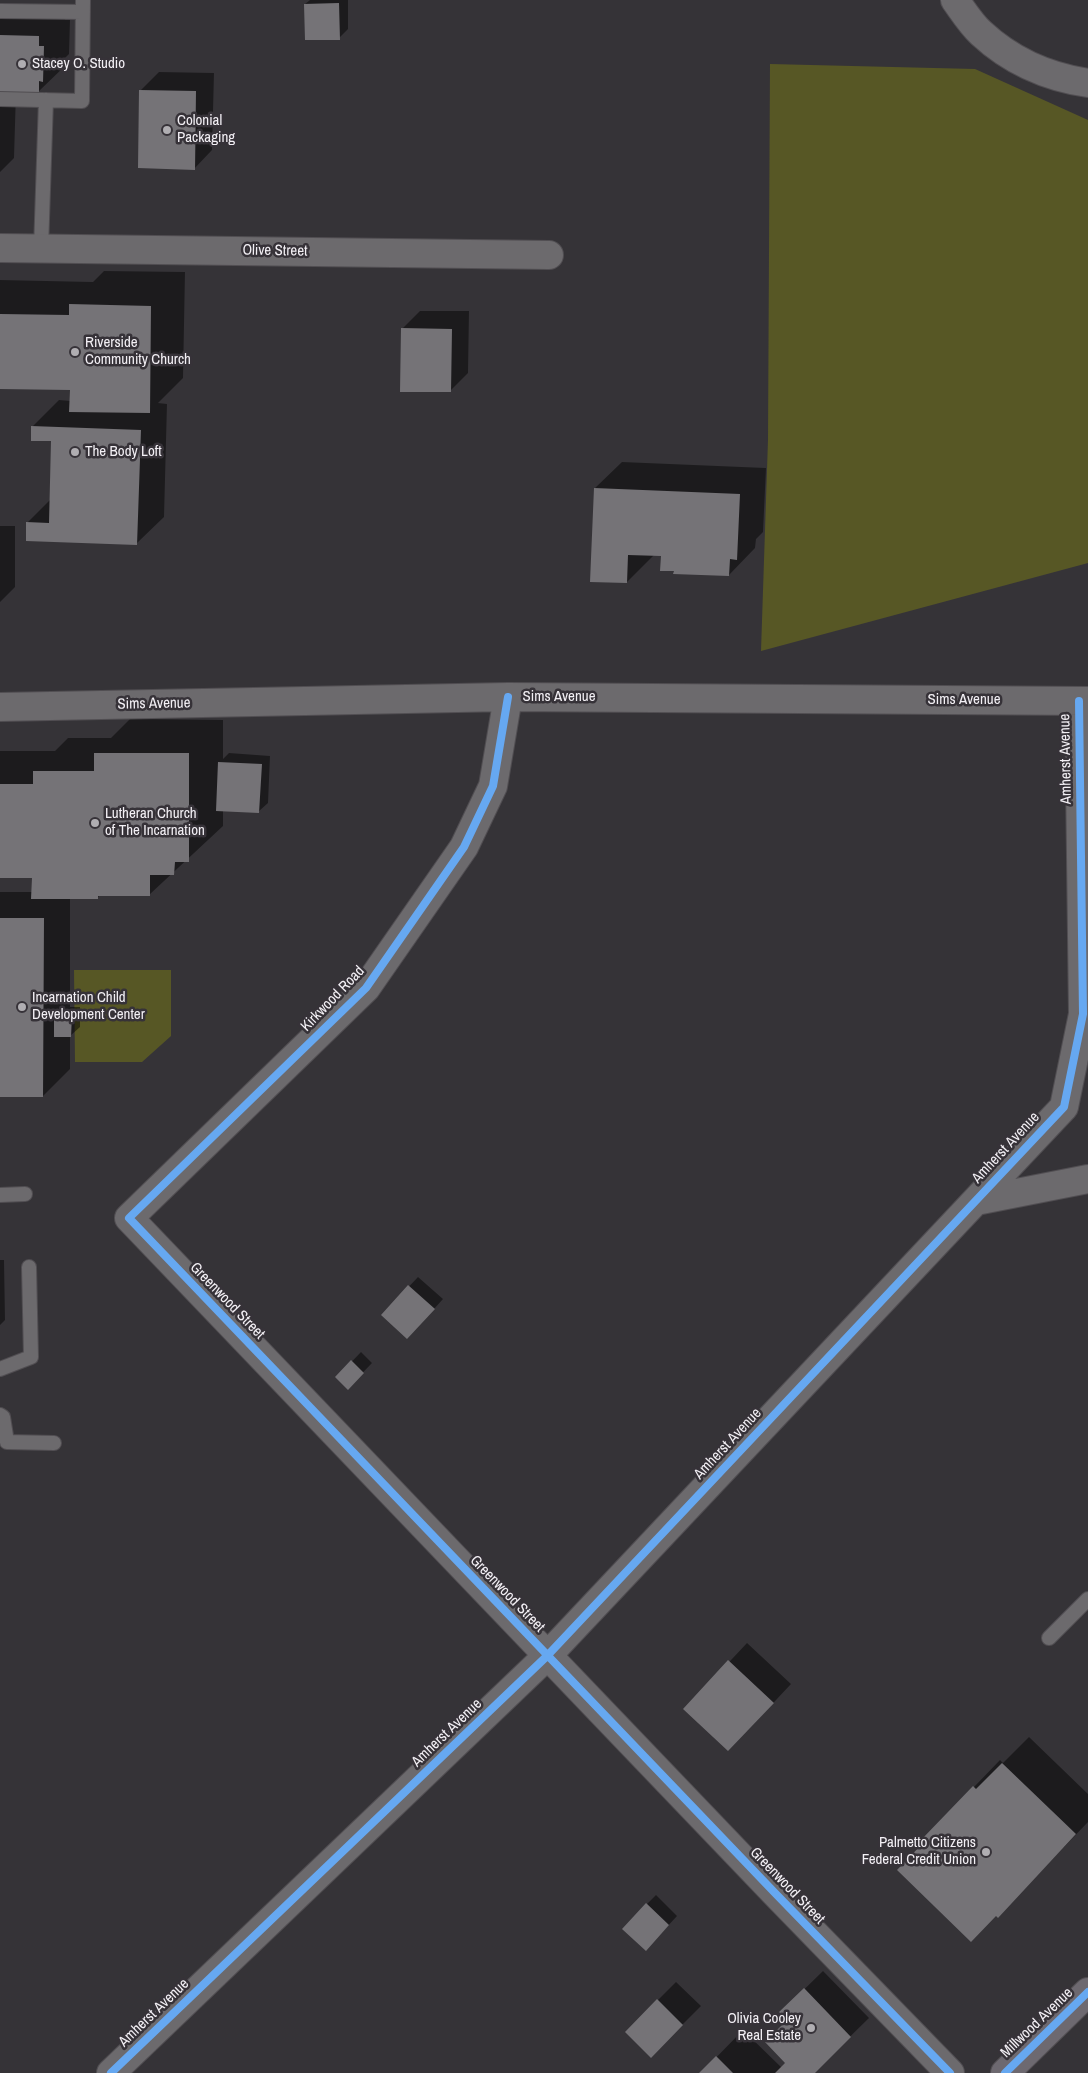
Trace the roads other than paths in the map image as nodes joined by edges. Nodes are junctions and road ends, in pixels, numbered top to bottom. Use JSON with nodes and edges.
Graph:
{"nodes":[{"id":1,"x":954,"y":0,"type":"edge"},
{"id":2,"x":83,"y":6,"type":"edge"},
{"id":3,"x":0,"y":11,"type":"edge"},
{"id":4,"x":1088,"y":83,"type":"edge"},
{"id":5,"x":0,"y":100,"type":"edge"},
{"id":6,"x":46,"y":100,"type":"junction"},
{"id":7,"x":0,"y":248,"type":"edge"},
{"id":8,"x":41,"y":249,"type":"junction"},
{"id":9,"x":549,"y":254,"type":"dead end"},
{"id":10,"x":508,"y":697,"type":"junction"},
{"id":11,"x":1083,"y":701,"type":"edge"},
{"id":12,"x":0,"y":707,"type":"edge"},
{"id":13,"x":1083,"y":1014,"type":"junction"},
{"id":14,"x":1088,"y":1046,"type":"edge"},
{"id":15,"x":1088,"y":1179,"type":"edge"},
{"id":16,"x":25,"y":1194,"type":"dead end"},
{"id":17,"x":0,"y":1195,"type":"edge"},
{"id":18,"x":976,"y":1200,"type":"junction"},
{"id":19,"x":129,"y":1218,"type":"joint"},
{"id":20,"x":29,"y":1267,"type":"dead end"},
{"id":21,"x":0,"y":1369,"type":"edge"},
{"id":22,"x":0,"y":1415,"type":"edge"},
{"id":23,"x":54,"y":1443,"type":"dead end"},
{"id":24,"x":1088,"y":1599,"type":"edge"},
{"id":25,"x":1049,"y":1638,"type":"dead end"},
{"id":26,"x":548,"y":1656,"type":"junction"},
{"id":27,"x":1088,"y":1992,"type":"edge"},
{"id":28,"x":111,"y":2073,"type":"edge"},
{"id":29,"x":950,"y":2073,"type":"edge"},
{"id":30,"x":1005,"y":2073,"type":"edge"}],
"edges":[{"from":1,"to":4,"type":"street"},
{"from":2,"to":3,"type":"lane"},
{"from":2,"to":6,"type":"lane"},
{"from":5,"to":6,"type":"lane"},
{"from":6,"to":8,"type":"lane"},
{"from":7,"to":8,"type":"street","name":"Olive Street"},
{"from":8,"to":9,"type":"street","name":"Olive Street"},
{"from":10,"to":11,"type":"street","name":"Sims Avenue"},
{"from":10,"to":12,"type":"street","name":"Sims Avenue"},
{"from":10,"to":19,"type":"street","name":"Kirkwood Road"},
{"from":11,"to":13,"type":"street","name":"Amherst Avenue"},
{"from":13,"to":14,"type":"street"},
{"from":13,"to":18,"type":"street","name":"Amherst Avenue"},
{"from":15,"to":18,"type":"street"},
{"from":16,"to":17,"type":"lane"},
{"from":18,"to":26,"type":"street","name":"Amherst Avenue"},
{"from":19,"to":26,"type":"street","name":"Greenwood Street"},
{"from":20,"to":21,"type":"lane"},
{"from":22,"to":23,"type":"lane"},
{"from":24,"to":25,"type":"lane"},
{"from":26,"to":28,"type":"street","name":"Amherst Avenue"},
{"from":26,"to":29,"type":"street","name":"Greenwood Street"},
{"from":27,"to":30,"type":"main road","name":"Millwood Avenue"}]}
